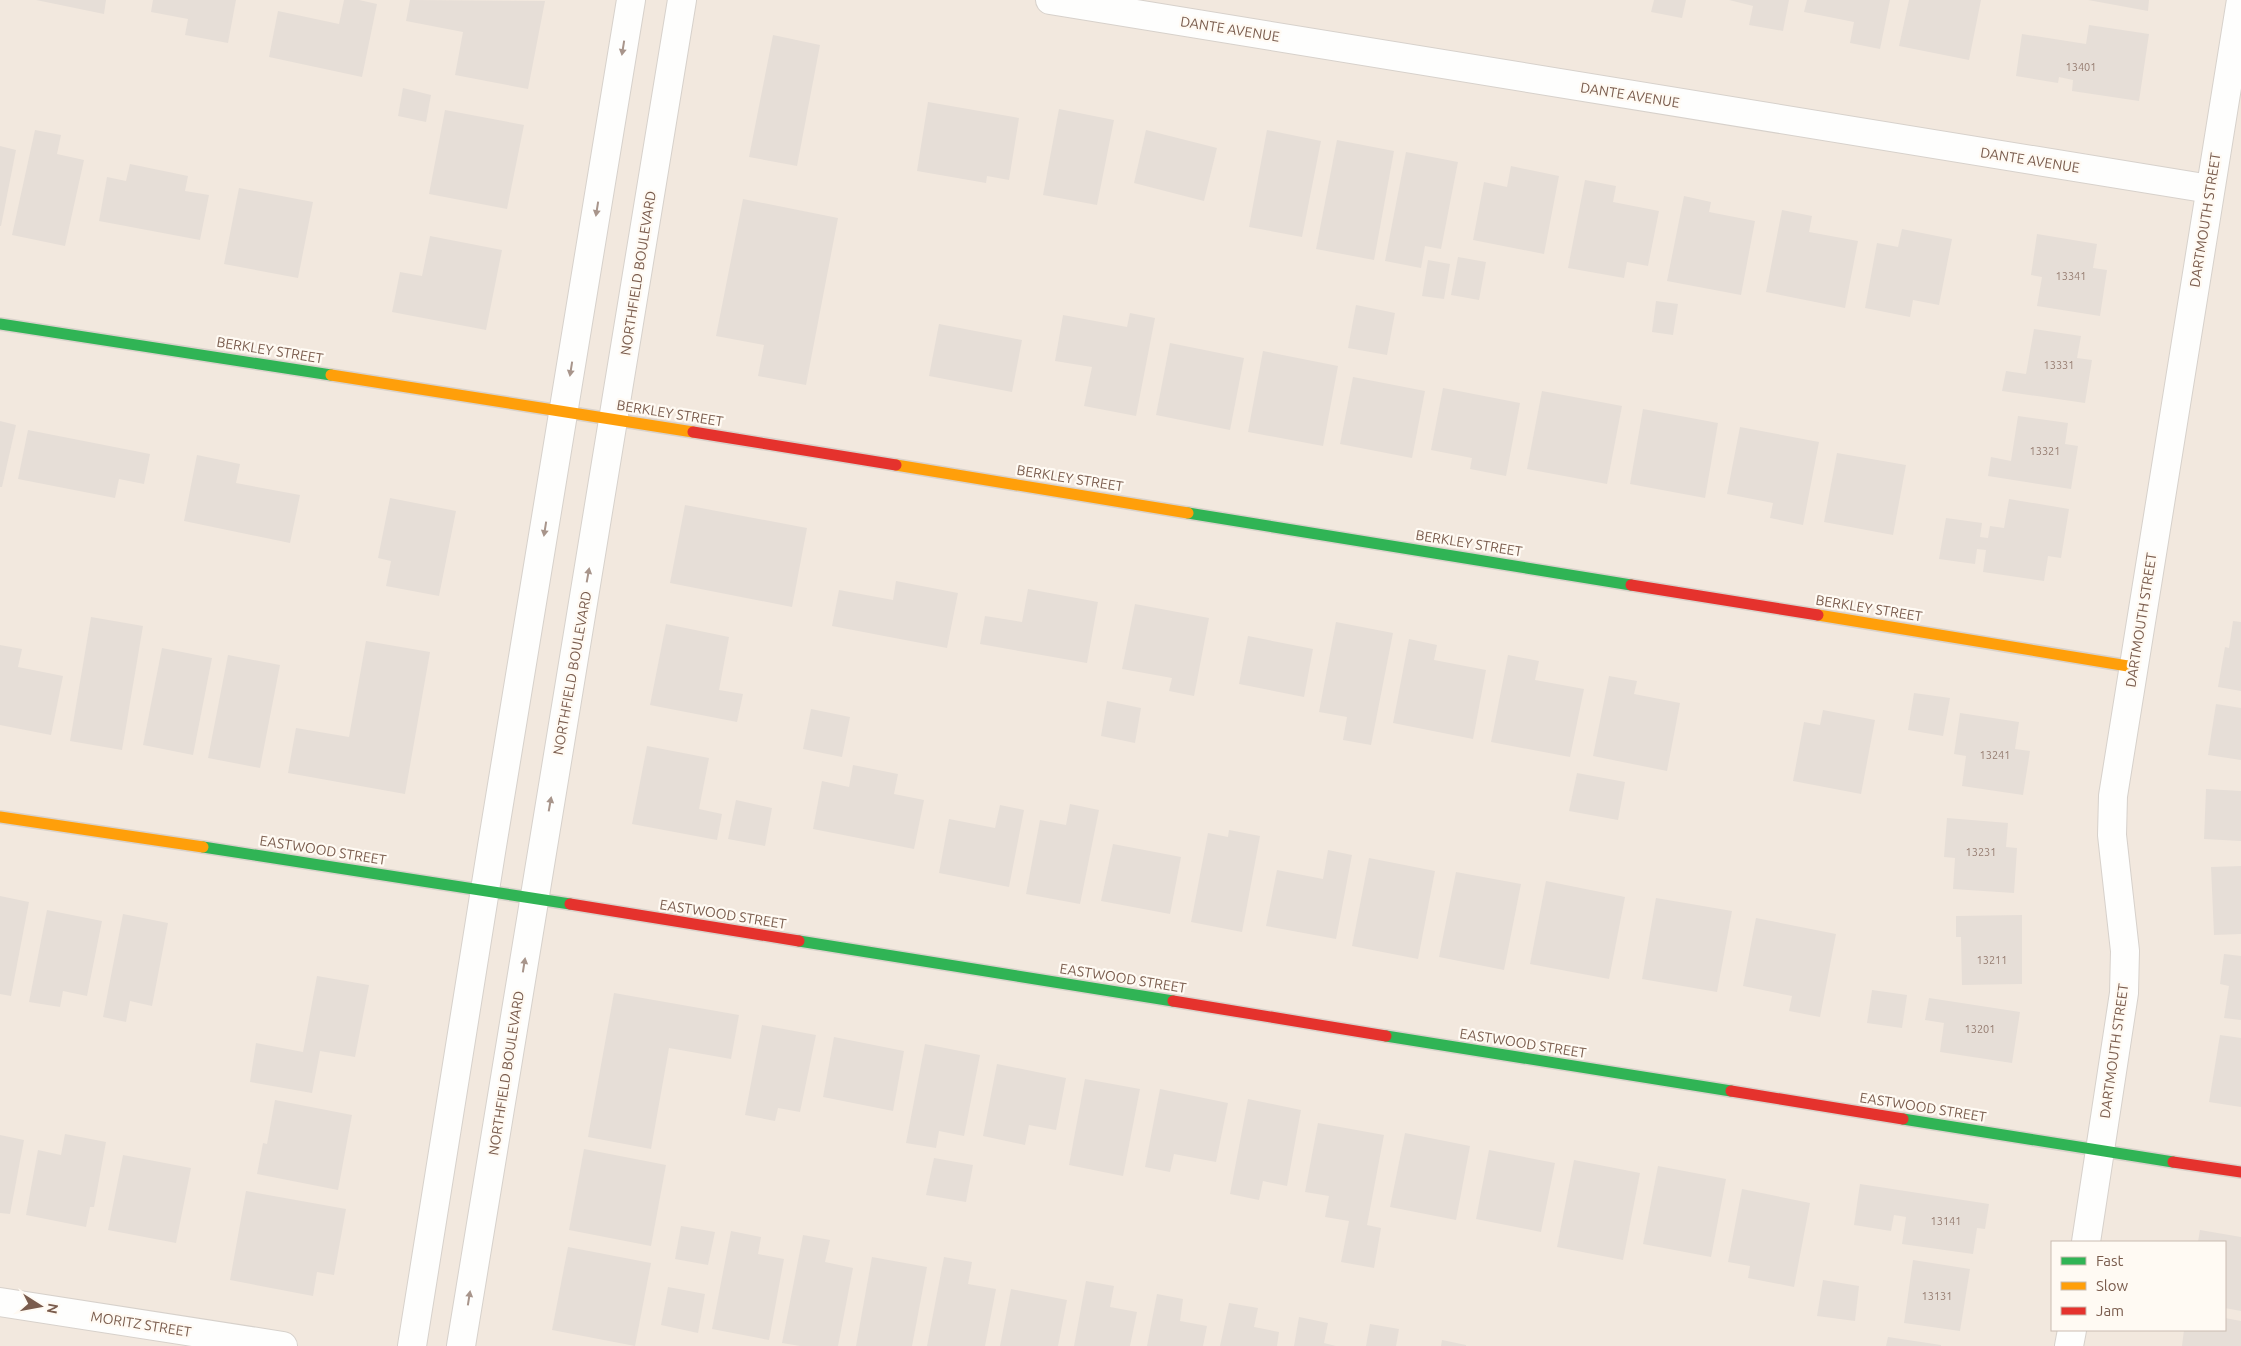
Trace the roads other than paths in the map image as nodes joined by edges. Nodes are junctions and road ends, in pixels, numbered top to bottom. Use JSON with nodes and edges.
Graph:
{"nodes":[{"id":1,"x":631,"y":0,"type":"edge"},
{"id":2,"x":682,"y":0,"type":"edge"},
{"id":3,"x":1050,"y":0,"type":"edge"},
{"id":4,"x":2241,"y":0,"type":"edge"},
{"id":5,"x":2210,"y":190,"type":"junction"},
{"id":6,"x":0,"y":324,"type":"edge"},
{"id":7,"x":565,"y":411,"type":"junction"},
{"id":8,"x":615,"y":419,"type":"junction"},
{"id":9,"x":2134,"y":667,"type":"junction"},
{"id":10,"x":0,"y":817,"type":"edge"},
{"id":11,"x":485,"y":890,"type":"junction"},
{"id":12,"x":534,"y":898,"type":"junction"},
{"id":13,"x":2100,"y":1150,"type":"junction"},
{"id":14,"x":2241,"y":1172,"type":"edge"},
{"id":15,"x":2086,"y":1241,"type":"edge"},
{"id":16,"x":0,"y":1302,"type":"edge"},
{"id":17,"x":2072,"y":1331,"type":"edge"},
{"id":18,"x":283,"y":1346,"type":"edge"},
{"id":19,"x":412,"y":1346,"type":"edge"},
{"id":20,"x":461,"y":1346,"type":"edge"},
{"id":21,"x":2069,"y":1346,"type":"edge"}],
"edges":[{"from":1,"to":7,"type":"street","one_way":true},
{"from":2,"to":8,"type":"street","name":"NORTHFIELD BOULEVARD"},
{"from":3,"to":5,"type":"street","name":"DANTE AVENUE"},
{"from":4,"to":5,"type":"street","name":"DARTMOUTH STREET"},
{"from":5,"to":9,"type":"street","name":"DARTMOUTH STREET"},
{"from":6,"to":7,"type":"street","name":"BERKLEY STREET"},
{"from":7,"to":8,"type":"street","name":"BERKLEY STREET"},
{"from":7,"to":11,"type":"street","one_way":true},
{"from":8,"to":9,"type":"street","name":"BERKLEY STREET"},
{"from":12,"to":8,"type":"street","name":"NORTHFIELD BOULEVARD","one_way":true},
{"from":9,"to":13,"type":"street","name":"DARTMOUTH STREET"},
{"from":10,"to":11,"type":"street","name":"EASTWOOD STREET"},
{"from":11,"to":12,"type":"street","name":"EASTWOOD STREET"},
{"from":11,"to":19,"type":"street"},
{"from":12,"to":13,"type":"street","name":"EASTWOOD STREET"},
{"from":20,"to":12,"type":"street","name":"NORTHFIELD BOULEVARD","one_way":true},
{"from":13,"to":14,"type":"street","name":"EASTWOOD STREET"},
{"from":13,"to":15,"type":"street","name":"DARTMOUTH STREET"},
{"from":16,"to":18,"type":"street","name":"MORITZ STREET"},
{"from":17,"to":21,"type":"street"}]}
